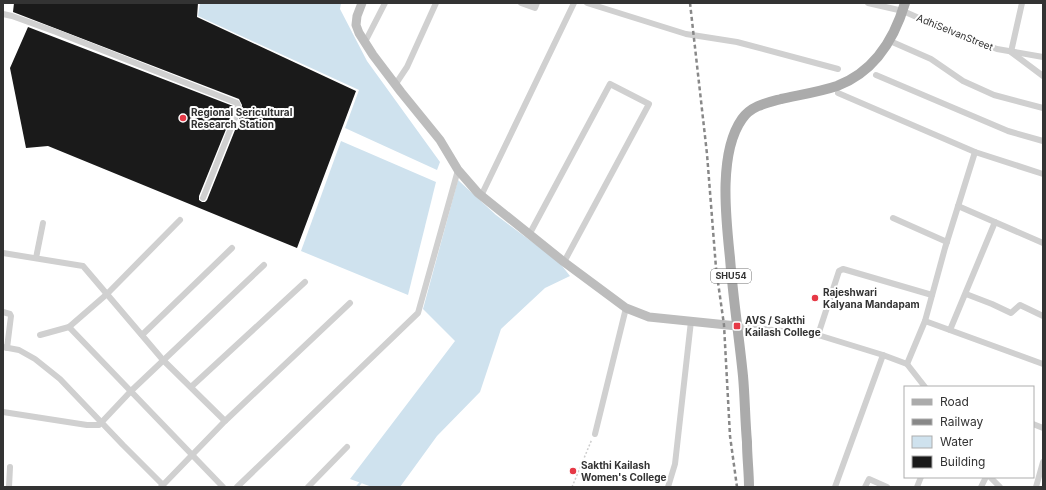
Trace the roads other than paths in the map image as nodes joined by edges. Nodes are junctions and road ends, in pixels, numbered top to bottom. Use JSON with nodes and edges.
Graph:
{"nodes":[{"id":1,"x":362,"y":3,"type":"edge"},
{"id":2,"x":385,"y":3,"type":"edge"},
{"id":3,"x":436,"y":3,"type":"edge"},
{"id":4,"x":521,"y":3,"type":"edge"},
{"id":5,"x":537,"y":3,"type":"edge"},
{"id":6,"x":574,"y":3,"type":"edge"},
{"id":7,"x":868,"y":3,"type":"edge"},
{"id":8,"x":1022,"y":3,"type":"edge"},
{"id":9,"x":591,"y":4,"type":"edge"},
{"id":10,"x":901,"y":6,"type":"edge"},
{"id":11,"x":3,"y":14,"type":"edge"},
{"id":12,"x":890,"y":41,"type":"junction"},
{"id":13,"x":365,"y":42,"type":"junction"},
{"id":14,"x":1011,"y":52,"type":"junction"},
{"id":15,"x":1043,"y":57,"type":"edge"},
{"id":16,"x":838,"y":69,"type":"dead end"},
{"id":17,"x":876,"y":75,"type":"dead end"},
{"id":18,"x":1043,"y":76,"type":"edge"},
{"id":19,"x":395,"y":85,"type":"junction"},
{"id":20,"x":838,"y":93,"type":"dead end"},
{"id":21,"x":1043,"y":108,"type":"edge"},
{"id":22,"x":1043,"y":141,"type":"edge"},
{"id":23,"x":730,"y":151,"type":"junction"},
{"id":24,"x":975,"y":152,"type":"junction"},
{"id":25,"x":458,"y":170,"type":"junction"},
{"id":26,"x":1043,"y":174,"type":"edge"},
{"id":27,"x":481,"y":196,"type":"junction"},
{"id":28,"x":203,"y":198,"type":"dead end"},
{"id":29,"x":958,"y":206,"type":"junction"},
{"id":30,"x":893,"y":218,"type":"dead end"},
{"id":31,"x":180,"y":220,"type":"dead end"},
{"id":32,"x":996,"y":222,"type":"junction"},
{"id":33,"x":43,"y":223,"type":"dead end"},
{"id":34,"x":529,"y":235,"type":"junction"},
{"id":35,"x":947,"y":242,"type":"junction"},
{"id":36,"x":1043,"y":243,"type":"edge"},
{"id":37,"x":232,"y":248,"type":"dead end"},
{"id":38,"x":3,"y":253,"type":"edge"},
{"id":39,"x":36,"y":258,"type":"junction"},
{"id":40,"x":564,"y":262,"type":"junction"},
{"id":41,"x":264,"y":265,"type":"dead end"},
{"id":42,"x":305,"y":282,"type":"dead end"},
{"id":43,"x":107,"y":294,"type":"junction"},
{"id":44,"x":966,"y":294,"type":"junction"},
{"id":45,"x":932,"y":295,"type":"junction"},
{"id":46,"x":350,"y":303,"type":"dead end"},
{"id":47,"x":626,"y":308,"type":"junction"},
{"id":48,"x":3,"y":312,"type":"edge"},
{"id":49,"x":1043,"y":316,"type":"edge"},
{"id":50,"x":691,"y":321,"type":"junction"},
{"id":51,"x":925,"y":321,"type":"junction"},
{"id":52,"x":737,"y":326,"type":"junction"},
{"id":53,"x":69,"y":327,"type":"junction"},
{"id":54,"x":950,"y":330,"type":"junction"},
{"id":55,"x":40,"y":335,"type":"dead end"},
{"id":56,"x":142,"y":335,"type":"junction"},
{"id":57,"x":818,"y":335,"type":"junction"},
{"id":58,"x":5,"y":348,"type":"edge"},
{"id":59,"x":883,"y":355,"type":"junction"},
{"id":60,"x":163,"y":360,"type":"junction"},
{"id":61,"x":907,"y":364,"type":"junction"},
{"id":62,"x":1043,"y":364,"type":"edge"},
{"id":63,"x":924,"y":386,"type":"edge"},
{"id":64,"x":191,"y":387,"type":"junction"},
{"id":65,"x":131,"y":391,"type":"junction"},
{"id":66,"x":745,"y":401,"type":"junction"},
{"id":67,"x":3,"y":412,"type":"edge"},
{"id":68,"x":225,"y":421,"type":"junction"},
{"id":69,"x":101,"y":422,"type":"junction"},
{"id":70,"x":595,"y":434,"type":"road end"},
{"id":71,"x":347,"y":447,"type":"dead end"},
{"id":72,"x":193,"y":456,"type":"junction"},
{"id":73,"x":1043,"y":464,"type":"edge"},
{"id":74,"x":10,"y":467,"type":"dead end"},
{"id":75,"x":920,"y":478,"type":"edge"},
{"id":76,"x":986,"y":478,"type":"edge"},
{"id":77,"x":991,"y":478,"type":"edge"},
{"id":78,"x":162,"y":486,"type":"edge"},
{"id":79,"x":10,"y":487,"type":"edge"},
{"id":80,"x":223,"y":487,"type":"edge"},
{"id":81,"x":237,"y":487,"type":"edge"},
{"id":82,"x":308,"y":487,"type":"edge"},
{"id":83,"x":668,"y":487,"type":"edge"},
{"id":84,"x":749,"y":487,"type":"edge"},
{"id":85,"x":756,"y":487,"type":"edge"},
{"id":86,"x":835,"y":487,"type":"edge"},
{"id":87,"x":865,"y":487,"type":"edge"},
{"id":88,"x":887,"y":487,"type":"edge"},
{"id":89,"x":916,"y":487,"type":"edge"},
{"id":90,"x":981,"y":487,"type":"edge"},
{"id":91,"x":1000,"y":487,"type":"edge"},
{"id":92,"x":1036,"y":487,"type":"edge"}],
"edges":[{"from":1,"to":13,"type":"street"},
{"from":2,"to":13,"type":"street"},
{"from":3,"to":19,"type":"street"},
{"from":4,"to":5,"type":"street"},
{"from":6,"to":27,"type":"street"},
{"from":7,"to":10,"type":"street","name":"AdhiSelvanStreet"},
{"from":8,"to":14,"type":"street"},
{"from":9,"to":16,"type":"street"},
{"from":10,"to":12,"type":"main road","number":"SHU54"},
{"from":10,"to":14,"type":"street","name":"AdhiSelvanStreet"},
{"from":10,"to":23,"type":"main road"},
{"from":11,"to":28,"type":"street"},
{"from":12,"to":21,"type":"street"},
{"from":12,"to":23,"type":"main road","number":"SHU54"},
{"from":13,"to":19,"type":"street"},
{"from":14,"to":15,"type":"street","name":"AdhiSelvanStreet"},
{"from":14,"to":18,"type":"street"},
{"from":17,"to":22,"type":"street"},
{"from":19,"to":25,"type":"street"},
{"from":20,"to":24,"type":"street"},
{"from":23,"to":52,"type":"main road","number":"SHU54"},
{"from":24,"to":26,"type":"street"},
{"from":24,"to":29,"type":"street"},
{"from":25,"to":27,"type":"street"},
{"from":25,"to":81,"type":"street"},
{"from":27,"to":34,"type":"street"},
{"from":29,"to":32,"type":"street"},
{"from":29,"to":35,"type":"street"},
{"from":30,"to":35,"type":"street"},
{"from":31,"to":43,"type":"street"},
{"from":32,"to":36,"type":"street"},
{"from":32,"to":44,"type":"street"},
{"from":33,"to":39,"type":"street"},
{"from":34,"to":40,"type":"street"},
{"from":34,"to":40,"type":"street"},
{"from":35,"to":45,"type":"street"},
{"from":37,"to":56,"type":"street"},
{"from":38,"to":39,"type":"street"},
{"from":39,"to":43,"type":"street"},
{"from":40,"to":47,"type":"street"},
{"from":41,"to":60,"type":"street"},
{"from":42,"to":64,"type":"street"},
{"from":43,"to":53,"type":"street"},
{"from":43,"to":56,"type":"street"},
{"from":44,"to":49,"type":"street"},
{"from":44,"to":54,"type":"street"},
{"from":45,"to":51,"type":"street"},
{"from":45,"to":57,"type":"street"},
{"from":46,"to":68,"type":"street"},
{"from":47,"to":50,"type":"street"},
{"from":47,"to":70,"type":"street"},
{"from":48,"to":58,"type":"street"},
{"from":50,"to":52,"type":"street"},
{"from":50,"to":83,"type":"street"},
{"from":51,"to":54,"type":"street"},
{"from":51,"to":61,"type":"street"},
{"from":52,"to":57,"type":"street"},
{"from":52,"to":66,"type":"main road","number":"SHU54"},
{"from":53,"to":55,"type":"street"},
{"from":53,"to":65,"type":"street"},
{"from":54,"to":62,"type":"street"},
{"from":56,"to":60,"type":"street"},
{"from":57,"to":59,"type":"street"},
{"from":58,"to":69,"type":"street"},
{"from":59,"to":61,"type":"street"},
{"from":59,"to":86,"type":"street"},
{"from":60,"to":64,"type":"street"},
{"from":60,"to":65,"type":"street"},
{"from":61,"to":63,"type":"street"},
{"from":64,"to":68,"type":"street"},
{"from":65,"to":69,"type":"street"},
{"from":65,"to":72,"type":"street"},
{"from":66,"to":84,"type":"main road","number":"SHU54"},
{"from":66,"to":85,"type":"main road","number":"SHU54"},
{"from":67,"to":69,"type":"street"},
{"from":68,"to":72,"type":"street"},
{"from":69,"to":78,"type":"street"},
{"from":71,"to":82,"type":"street"},
{"from":72,"to":78,"type":"street"},
{"from":72,"to":80,"type":"street"},
{"from":73,"to":92,"type":"street"},
{"from":74,"to":79,"type":"street"},
{"from":75,"to":89,"type":"street"},
{"from":76,"to":90,"type":"street"},
{"from":77,"to":91,"type":"street"},
{"from":87,"to":88,"type":"street"}]}
